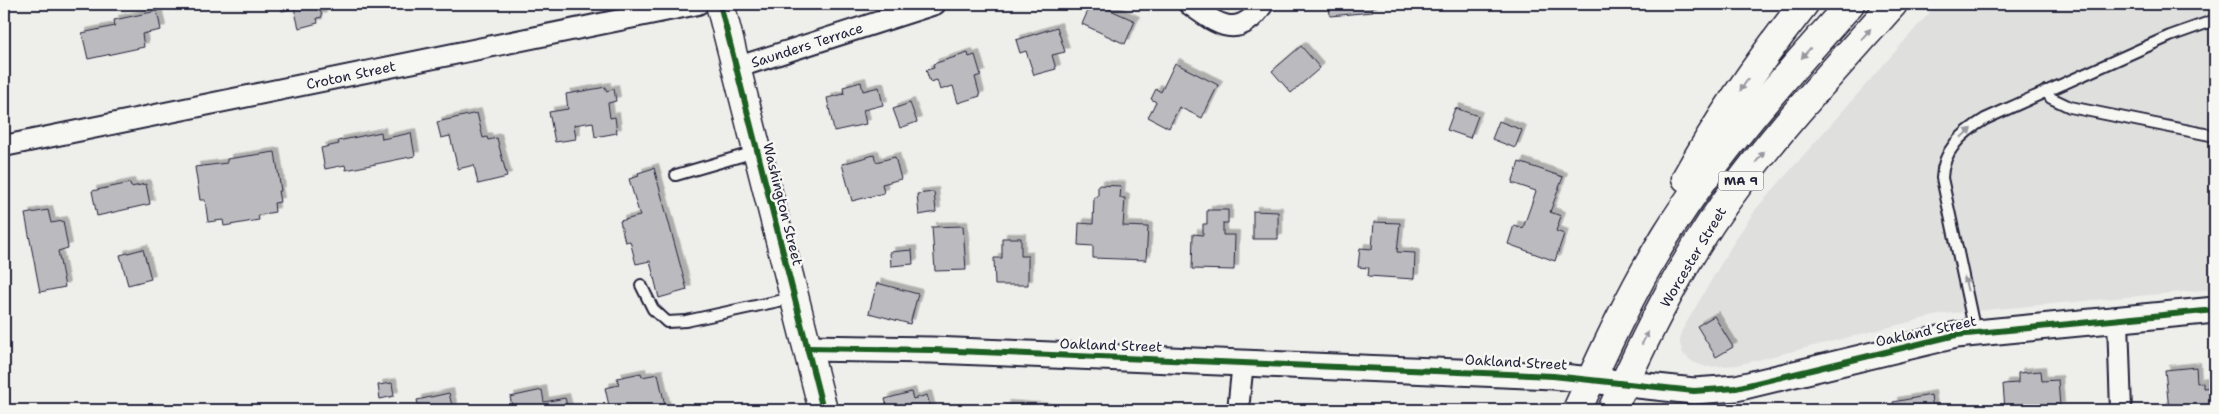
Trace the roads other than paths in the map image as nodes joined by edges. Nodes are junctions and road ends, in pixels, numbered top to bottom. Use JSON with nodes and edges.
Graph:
{"nodes":[{"id":1,"x":698,"y":4,"type":"edge"},
{"id":2,"x":720,"y":4,"type":"edge"},
{"id":3,"x":935,"y":4,"type":"edge"},
{"id":4,"x":1189,"y":4,"type":"edge"},
{"id":5,"x":1264,"y":4,"type":"edge"},
{"id":6,"x":1804,"y":4,"type":"edge"},
{"id":7,"x":1850,"y":4,"type":"edge"},
{"id":8,"x":1893,"y":4,"type":"edge"},
{"id":9,"x":2215,"y":20,"type":"edge"},
{"id":10,"x":735,"y":68,"type":"junction"},
{"id":11,"x":2046,"y":91,"type":"junction"},
{"id":12,"x":2215,"y":136,"type":"edge"},
{"id":13,"x":4,"y":146,"type":"edge"},
{"id":14,"x":756,"y":152,"type":"junction"},
{"id":15,"x":676,"y":175,"type":"dead end"},
{"id":16,"x":641,"y":285,"type":"dead end"},
{"id":17,"x":794,"y":298,"type":"junction"},
{"id":18,"x":2215,"y":310,"type":"edge"},
{"id":19,"x":1621,"y":317,"type":"junction"},
{"id":20,"x":2118,"y":321,"type":"junction"},
{"id":21,"x":1975,"y":332,"type":"junction"},
{"id":22,"x":807,"y":348,"type":"junction"},
{"id":23,"x":1243,"y":362,"type":"junction"},
{"id":24,"x":1592,"y":379,"type":"junction"},
{"id":25,"x":1624,"y":382,"type":"junction"},
{"id":26,"x":823,"y":410,"type":"edge"},
{"id":27,"x":1238,"y":410,"type":"edge"},
{"id":28,"x":1578,"y":410,"type":"edge"},
{"id":29,"x":1612,"y":410,"type":"edge"},
{"id":30,"x":2121,"y":410,"type":"edge"}],
"edges":[{"from":1,"to":13,"type":"street","name":"Croton Street"},
{"from":2,"to":10,"type":"main road","name":"Washington Street"},
{"from":3,"to":10,"type":"street","name":"Saunders Terrace"},
{"from":4,"to":5,"type":"street"},
{"from":6,"to":19,"type":"main road","one_way":true},
{"from":7,"to":19,"type":"main road","number":"MA 9","one_way":true},
{"from":25,"to":8,"type":"main road","name":"Worcester Street","number":"MA 9","one_way":true},
{"from":9,"to":11,"type":"lane"},
{"from":10,"to":14,"type":"main road","name":"Washington Street"},
{"from":11,"to":12,"type":"lane"},
{"from":21,"to":11,"type":"lane","one_way":true},
{"from":14,"to":15,"type":"lane"},
{"from":14,"to":17,"type":"main road","name":"Washington Street"},
{"from":16,"to":17,"type":"lane"},
{"from":17,"to":22,"type":"main road","name":"Washington Street"},
{"from":18,"to":20,"type":"street","name":"Oakland Street"},
{"from":19,"to":24,"type":"main road","number":"MA 9"},
{"from":20,"to":21,"type":"street","name":"Oakland Street"},
{"from":20,"to":30,"type":"street"},
{"from":21,"to":25,"type":"street","name":"Oakland Street"},
{"from":22,"to":23,"type":"street","name":"Oakland Street"},
{"from":22,"to":26,"type":"main road","name":"Washington Street"},
{"from":23,"to":24,"type":"street","name":"Oakland Street"},
{"from":23,"to":27,"type":"street"},
{"from":24,"to":25,"type":"street","name":"Oakland Street"},
{"from":24,"to":28,"type":"main road","number":"MA 9"},
{"from":25,"to":29,"type":"main road","name":"Worcester Street","number":"MA 9"}]}
